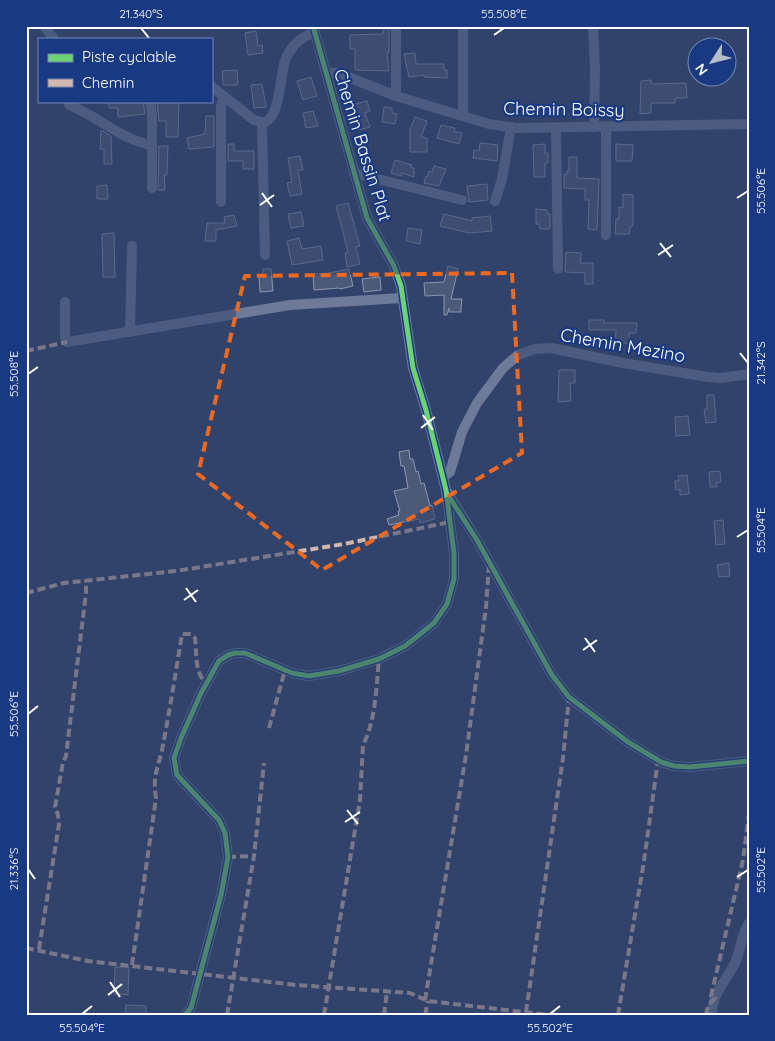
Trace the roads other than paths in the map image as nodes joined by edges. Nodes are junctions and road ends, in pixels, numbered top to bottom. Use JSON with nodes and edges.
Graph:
{"nodes":[{"id":1,"x":44,"y":26,"type":"edge"},
{"id":2,"x":396,"y":26,"type":"edge"},
{"id":3,"x":464,"y":26,"type":"edge"},
{"id":4,"x":593,"y":26,"type":"edge"},
{"id":5,"x":314,"y":29,"type":"edge"},
{"id":6,"x":53,"y":38,"type":"edge"},
{"id":7,"x":327,"y":73,"type":"junction"},
{"id":8,"x":212,"y":87,"type":"edge"},
{"id":9,"x":224,"y":96,"type":"junction"},
{"id":10,"x":396,"y":96,"type":"junction"},
{"id":11,"x":150,"y":102,"type":"edge"},
{"id":12,"x":69,"y":105,"type":"dead end"},
{"id":13,"x":463,"y":115,"type":"junction"},
{"id":14,"x":262,"y":123,"type":"junction"},
{"id":15,"x":749,"y":124,"type":"edge"},
{"id":16,"x":511,"y":127,"type":"junction"},
{"id":17,"x":594,"y":127,"type":"junction"},
{"id":18,"x":606,"y":127,"type":"junction"},
{"id":19,"x":556,"y":128,"type":"junction"},
{"id":20,"x":152,"y":145,"type":"junction"},
{"id":21,"x":354,"y":173,"type":"junction"},
{"id":22,"x":152,"y":188,"type":"dead end"},
{"id":23,"x":462,"y":200,"type":"dead end"},
{"id":24,"x":495,"y":201,"type":"dead end"},
{"id":25,"x":221,"y":202,"type":"dead end"},
{"id":26,"x":606,"y":235,"type":"dead end"},
{"id":27,"x":132,"y":246,"type":"dead end"},
{"id":28,"x":265,"y":255,"type":"dead end"},
{"id":29,"x":558,"y":269,"type":"dead end"},
{"id":30,"x":402,"y":298,"type":"junction"},
{"id":31,"x":65,"y":302,"type":"dead end"},
{"id":32,"x":130,"y":332,"type":"junction"},
{"id":33,"x":749,"y":374,"type":"edge"},
{"id":34,"x":443,"y":477,"type":"junction"},
{"id":35,"x":446,"y":490,"type":"junction"},
{"id":36,"x":749,"y":761,"type":"edge"},
{"id":37,"x":749,"y":923,"type":"edge"},
{"id":38,"x":185,"y":1015,"type":"edge"},
{"id":39,"x":712,"y":1015,"type":"edge"}],
"edges":[{"from":1,"to":6,"type":"street"},
{"from":2,"to":10,"type":"street"},
{"from":3,"to":13,"type":"street"},
{"from":4,"to":17,"type":"street"},
{"from":5,"to":7,"type":"street","name":"Chemin Bassin Plat"},
{"from":5,"to":14,"type":"street"},
{"from":7,"to":10,"type":"street","name":"Chemin Boissy"},
{"from":7,"to":21,"type":"street","name":"Chemin Bassin Plat"},
{"from":8,"to":9,"type":"street"},
{"from":9,"to":14,"type":"street"},
{"from":9,"to":25,"type":"street"},
{"from":10,"to":13,"type":"street","name":"Chemin Boissy"},
{"from":11,"to":20,"type":"street"},
{"from":12,"to":20,"type":"street"},
{"from":13,"to":16,"type":"street","name":"Chemin Boissy"},
{"from":14,"to":28,"type":"street"},
{"from":15,"to":18,"type":"street","name":"Chemin Boissy"},
{"from":16,"to":19,"type":"street","name":"Chemin Boissy"},
{"from":16,"to":24,"type":"street"},
{"from":17,"to":18,"type":"street","name":"Chemin Boissy"},
{"from":17,"to":19,"type":"street","name":"Chemin Boissy"},
{"from":18,"to":26,"type":"street"},
{"from":19,"to":29,"type":"street"},
{"from":20,"to":22,"type":"street"},
{"from":21,"to":23,"type":"street"},
{"from":21,"to":30,"type":"street","name":"Chemin Bassin Plat"},
{"from":27,"to":32,"type":"street"},
{"from":30,"to":32,"type":"street"},
{"from":30,"to":34,"type":"street","name":"Chemin Bassin Plat"},
{"from":31,"to":32,"type":"street"},
{"from":33,"to":34,"type":"street","name":"Chemin Mezino"},
{"from":34,"to":35,"type":"street","name":"Chemin Bassin Plat"},
{"from":35,"to":36,"type":"street"},
{"from":35,"to":38,"type":"street","name":"Chemin Bassin Plat"},
{"from":37,"to":39,"type":"street"}]}
